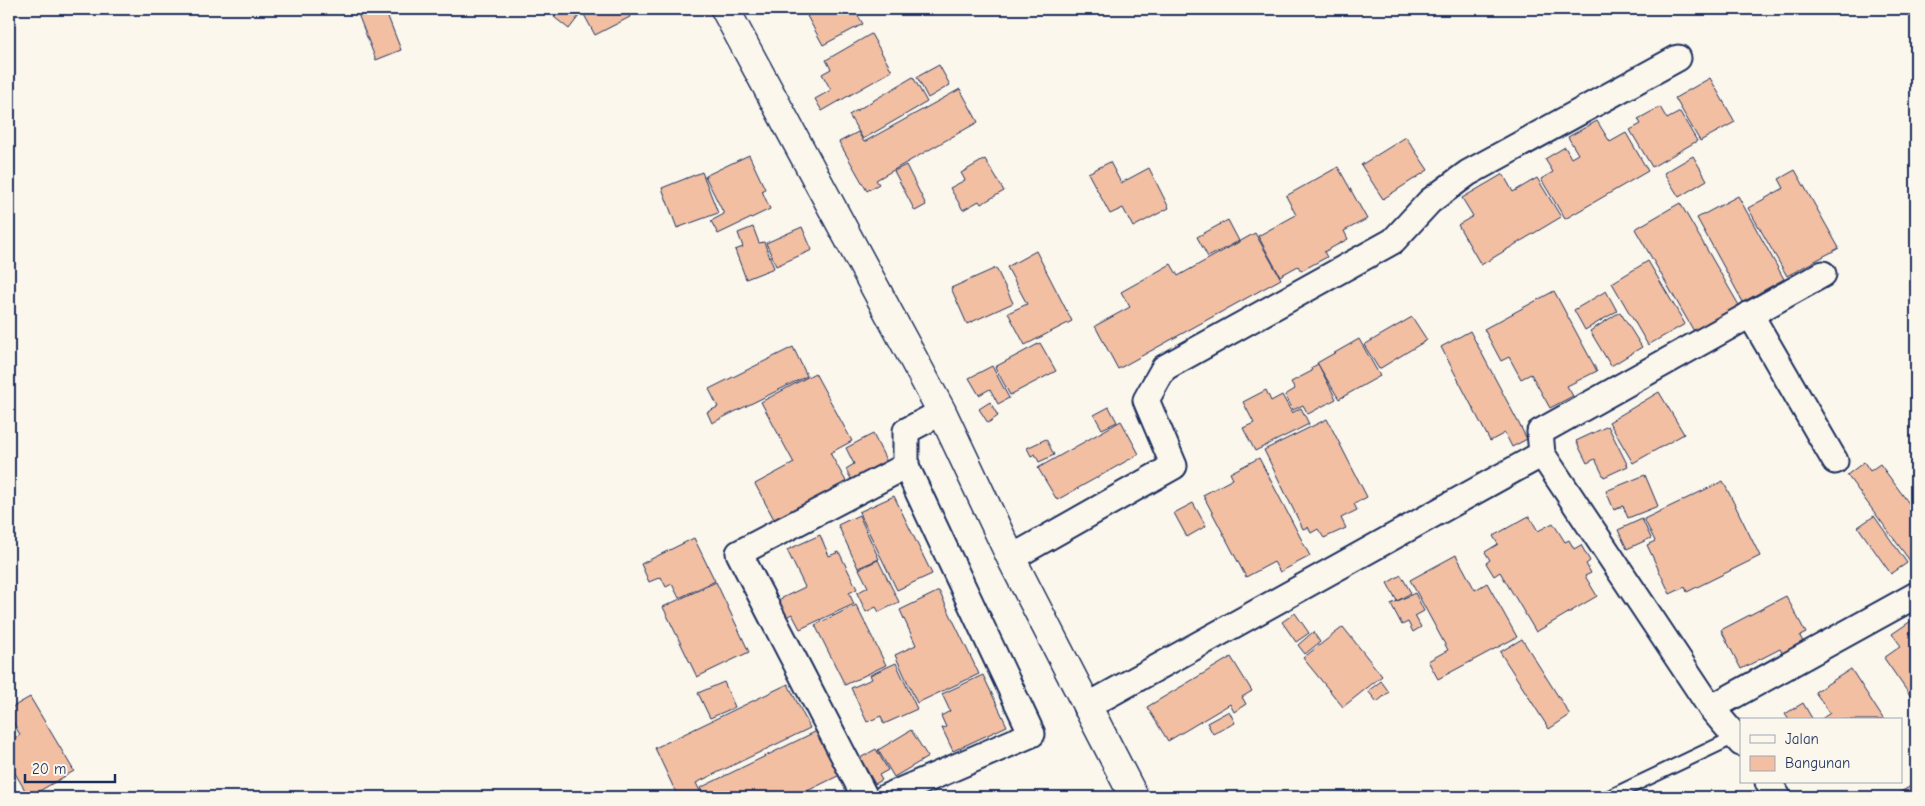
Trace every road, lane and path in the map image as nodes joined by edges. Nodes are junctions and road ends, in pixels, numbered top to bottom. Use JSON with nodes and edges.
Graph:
{"nodes":[{"id":1,"x":725,"y":9,"type":"edge"},
{"id":2,"x":1678,"y":58,"type":"dead end"},
{"id":3,"x":1823,"y":274,"type":"dead end"},
{"id":4,"x":1750,"y":314,"type":"junction"},
{"id":5,"x":942,"y":412,"type":"junction"},
{"id":6,"x":1542,"y":454,"type":"junction"},
{"id":7,"x":1835,"y":460,"type":"dead end"},
{"id":8,"x":906,"y":466,"type":"junction"},
{"id":9,"x":1011,"y":558,"type":"junction"},
{"id":10,"x":1916,"y":596,"type":"edge"},
{"id":11,"x":1086,"y":707,"type":"junction"},
{"id":12,"x":1711,"y":708,"type":"junction"},
{"id":13,"x":1739,"y":740,"type":"edge"},
{"id":14,"x":1769,"y":784,"type":"edge"},
{"id":15,"x":865,"y":797,"type":"edge"},
{"id":16,"x":886,"y":797,"type":"edge"},
{"id":17,"x":1134,"y":797,"type":"edge"},
{"id":18,"x":1609,"y":797,"type":"edge"},
{"id":19,"x":1778,"y":797,"type":"edge"}],
"edges":[{"from":1,"to":5,"type":"street"},
{"from":2,"to":9,"type":"street"},
{"from":3,"to":4,"type":"street"},
{"from":4,"to":6,"type":"street"},
{"from":4,"to":7,"type":"street"},
{"from":5,"to":8,"type":"street"},
{"from":5,"to":9,"type":"street"},
{"from":6,"to":11,"type":"street"},
{"from":6,"to":12,"type":"street"},
{"from":8,"to":15,"type":"street"},
{"from":8,"to":16,"type":"street"},
{"from":9,"to":11,"type":"street"},
{"from":10,"to":12,"type":"street"},
{"from":11,"to":17,"type":"street"},
{"from":12,"to":13,"type":"street"},
{"from":13,"to":18,"type":"lane"},
{"from":14,"to":19,"type":"street"}]}
